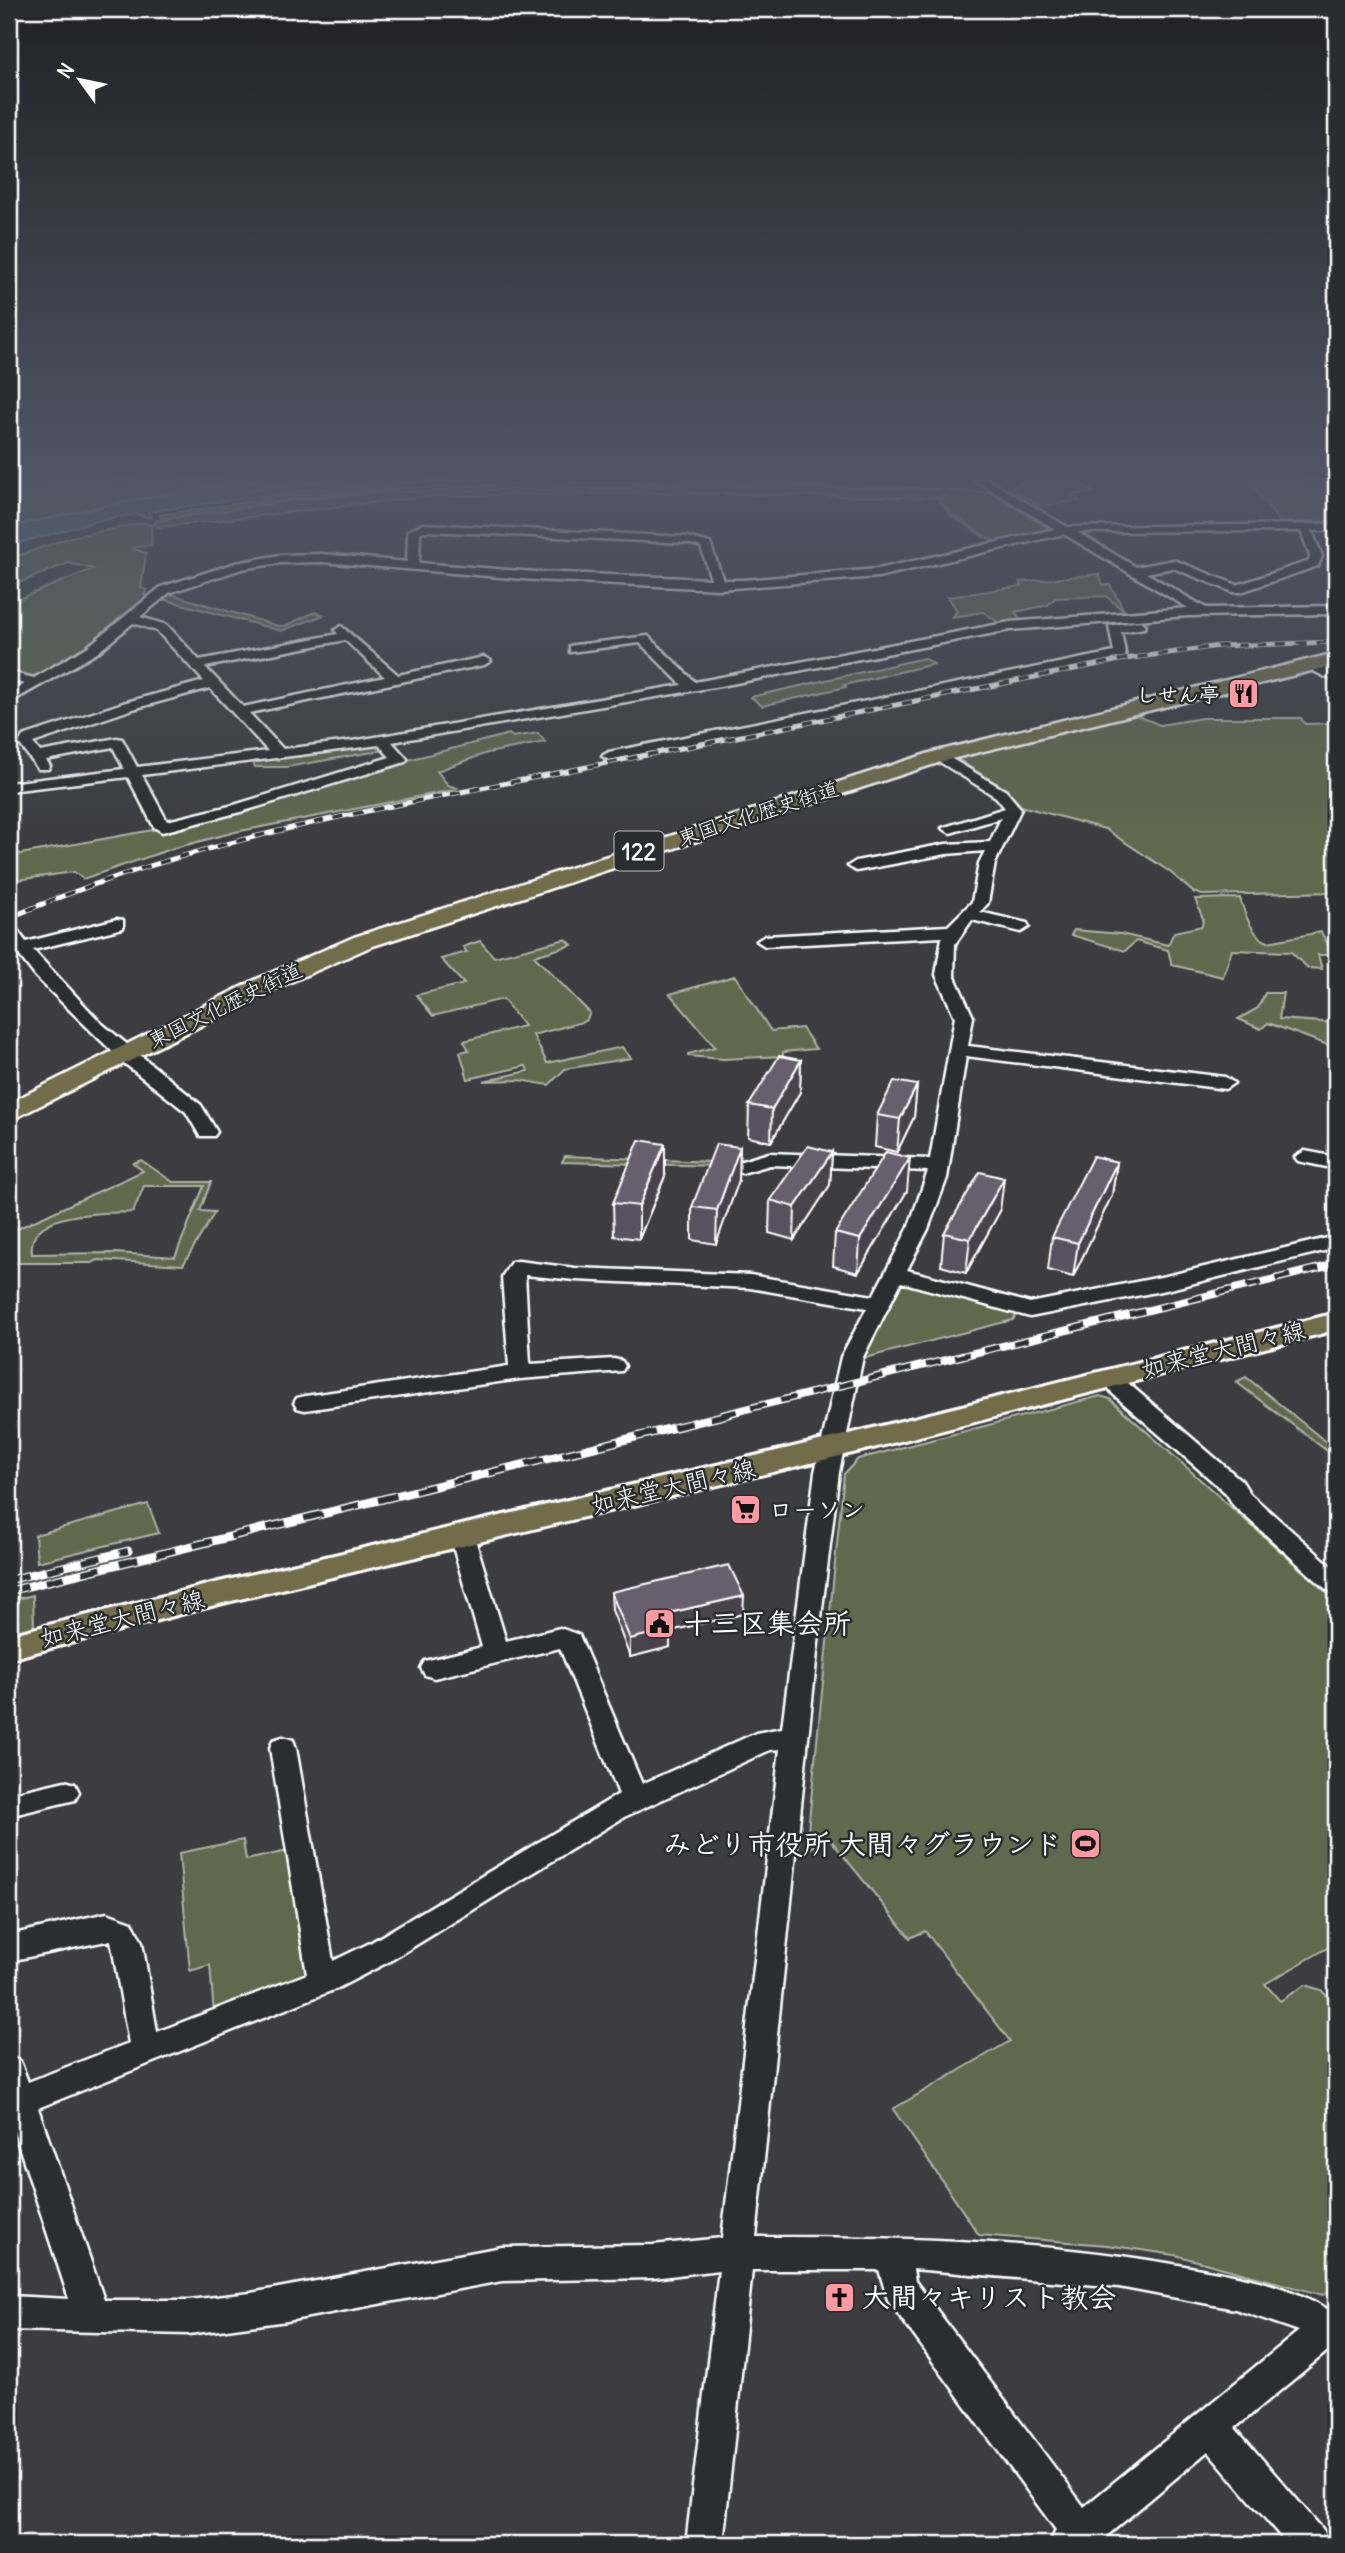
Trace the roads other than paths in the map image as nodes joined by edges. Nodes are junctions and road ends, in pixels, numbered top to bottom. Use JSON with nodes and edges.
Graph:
{"nodes":[{"id":1,"x":154,"y":599,"type":"edge"},
{"id":2,"x":1182,"y":599,"type":"edge"},
{"id":3,"x":1336,"y":610,"type":"edge"},
{"id":4,"x":1202,"y":611,"type":"junction"},
{"id":5,"x":1162,"y":613,"type":"junction"},
{"id":6,"x":132,"y":618,"type":"junction"},
{"id":7,"x":575,"y":649,"type":"dead end"},
{"id":8,"x":1336,"y":659,"type":"edge"},
{"id":9,"x":484,"y":661,"type":"dead end"},
{"id":10,"x":198,"y":664,"type":"junction"},
{"id":11,"x":1312,"y":665,"type":"junction"},
{"id":12,"x":9,"y":676,"type":"edge"},
{"id":13,"x":1336,"y":678,"type":"edge"},
{"id":14,"x":395,"y":679,"type":"junction"},
{"id":15,"x":37,"y":683,"type":"junction"},
{"id":16,"x":214,"y":683,"type":"junction"},
{"id":17,"x":692,"y":687,"type":"junction"},
{"id":18,"x":9,"y":699,"type":"edge"},
{"id":19,"x":241,"y":711,"type":"junction"},
{"id":20,"x":382,"y":740,"type":"junction"},
{"id":21,"x":280,"y":755,"type":"junction"},
{"id":22,"x":940,"y":755,"type":"junction"},
{"id":23,"x":609,"y":756,"type":"dead end"},
{"id":24,"x":36,"y":757,"type":"junction"},
{"id":25,"x":133,"y":772,"type":"junction"},
{"id":26,"x":52,"y":782,"type":"junction"},
{"id":27,"x":9,"y":787,"type":"edge"},
{"id":28,"x":1012,"y":813,"type":"junction"},
{"id":29,"x":950,"y":828,"type":"dead end"},
{"id":30,"x":995,"y":846,"type":"junction"},
{"id":31,"x":856,"y":866,"type":"dead end"},
{"id":32,"x":117,"y":923,"type":"dead end"},
{"id":33,"x":961,"y":923,"type":"junction"},
{"id":34,"x":1021,"y":927,"type":"dead end"},
{"id":35,"x":9,"y":931,"type":"edge"},
{"id":36,"x":765,"y":941,"type":"dead end"},
{"id":37,"x":22,"y":948,"type":"junction"},
{"id":38,"x":958,"y":1050,"type":"junction"},
{"id":39,"x":125,"y":1055,"type":"junction"},
{"id":40,"x":1225,"y":1083,"type":"dead end"},
{"id":41,"x":9,"y":1113,"type":"edge"},
{"id":42,"x":207,"y":1132,"type":"dead end"},
{"id":43,"x":1305,"y":1157,"type":"dead end"},
{"id":44,"x":1336,"y":1163,"type":"edge"},
{"id":45,"x":939,"y":1165,"type":"junction"},
{"id":46,"x":742,"y":1167,"type":"dead end"},
{"id":47,"x":1336,"y":1242,"type":"edge"},
{"id":48,"x":894,"y":1273,"type":"junction"},
{"id":49,"x":878,"y":1304,"type":"junction"},
{"id":50,"x":1336,"y":1321,"type":"edge"},
{"id":51,"x":614,"y":1366,"type":"dead end"},
{"id":52,"x":520,"y":1372,"type":"junction"},
{"id":53,"x":1112,"y":1377,"type":"junction"},
{"id":54,"x":305,"y":1404,"type":"dead end"},
{"id":55,"x":834,"y":1447,"type":"junction"},
{"id":56,"x":462,"y":1536,"type":"junction"},
{"id":57,"x":1336,"y":1584,"type":"edge"},
{"id":58,"x":9,"y":1647,"type":"edge"},
{"id":59,"x":497,"y":1653,"type":"junction"},
{"id":60,"x":433,"y":1668,"type":"dead end"},
{"id":61,"x":795,"y":1737,"type":"junction"},
{"id":62,"x":283,"y":1748,"type":"dead end"},
{"id":63,"x":65,"y":1793,"type":"dead end"},
{"id":64,"x":636,"y":1798,"type":"junction"},
{"id":65,"x":9,"y":1805,"type":"edge"},
{"id":66,"x":9,"y":1948,"type":"edge"},
{"id":67,"x":325,"y":1980,"type":"junction"},
{"id":68,"x":145,"y":2049,"type":"junction"},
{"id":69,"x":14,"y":2086,"type":"edge"},
{"id":70,"x":893,"y":2253,"type":"junction"},
{"id":71,"x":738,"y":2254,"type":"junction"},
{"id":72,"x":9,"y":2313,"type":"edge"},
{"id":73,"x":89,"y":2316,"type":"junction"},
{"id":74,"x":1332,"y":2325,"type":"edge"},
{"id":75,"x":1210,"y":2426,"type":"junction"},
{"id":76,"x":1075,"y":2539,"type":"edge"},
{"id":77,"x":705,"y":2544,"type":"edge"},
{"id":78,"x":1311,"y":2544,"type":"edge"}],
"edges":[{"from":1,"to":6,"type":"street"},
{"from":2,"to":4,"type":"street"},
{"from":3,"to":4,"type":"street"},
{"from":4,"to":5,"type":"street"},
{"from":5,"to":17,"type":"street"},
{"from":5,"to":23,"type":"street"},
{"from":6,"to":10,"type":"street"},
{"from":6,"to":15,"type":"street"},
{"from":7,"to":17,"type":"street"},
{"from":8,"to":11,"type":"highway","name":"東国文化歴史街道","number":"122"},
{"from":9,"to":14,"type":"street"},
{"from":10,"to":14,"type":"street"},
{"from":10,"to":16,"type":"street"},
{"from":11,"to":13,"type":"street"},
{"from":11,"to":22,"type":"highway","name":"東国文化歴史街道","number":"122"},
{"from":12,"to":15,"type":"street"},
{"from":14,"to":19,"type":"street"},
{"from":15,"to":18,"type":"street"},
{"from":16,"to":19,"type":"street"},
{"from":16,"to":24,"type":"street"},
{"from":17,"to":20,"type":"street"},
{"from":19,"to":21,"type":"street"},
{"from":20,"to":21,"type":"street"},
{"from":20,"to":25,"type":"street"},
{"from":21,"to":25,"type":"street"},
{"from":22,"to":28,"type":"street"},
{"from":22,"to":39,"type":"highway","name":"東国文化歴史街道","number":"122"},
{"from":24,"to":25,"type":"street"},
{"from":24,"to":26,"type":"street"},
{"from":25,"to":26,"type":"street"},
{"from":26,"to":27,"type":"street"},
{"from":28,"to":29,"type":"street"},
{"from":28,"to":30,"type":"street"},
{"from":30,"to":31,"type":"street"},
{"from":30,"to":33,"type":"street"},
{"from":32,"to":37,"type":"street"},
{"from":33,"to":34,"type":"street"},
{"from":33,"to":36,"type":"street"},
{"from":33,"to":38,"type":"street"},
{"from":35,"to":37,"type":"street"},
{"from":37,"to":39,"type":"street"},
{"from":38,"to":40,"type":"street"},
{"from":38,"to":45,"type":"street"},
{"from":39,"to":41,"type":"highway","name":"東国文化歴史街道","number":"122"},
{"from":39,"to":42,"type":"street"},
{"from":43,"to":44,"type":"street"},
{"from":45,"to":46,"type":"street"},
{"from":45,"to":48,"type":"street"},
{"from":47,"to":48,"type":"street"},
{"from":48,"to":49,"type":"street"},
{"from":49,"to":52,"type":"street"},
{"from":49,"to":55,"type":"street"},
{"from":50,"to":53,"type":"main road","name":"如来堂大間々線"},
{"from":51,"to":52,"type":"street"},
{"from":52,"to":54,"type":"street"},
{"from":53,"to":55,"type":"main road","name":"如来堂大間々線"},
{"from":53,"to":57,"type":"street"},
{"from":55,"to":56,"type":"main road","name":"如来堂大間々線"},
{"from":55,"to":61,"type":"street"},
{"from":56,"to":58,"type":"main road","name":"如来堂大間々線"},
{"from":56,"to":59,"type":"street"},
{"from":59,"to":60,"type":"street"},
{"from":59,"to":64,"type":"street"},
{"from":61,"to":64,"type":"street"},
{"from":61,"to":71,"type":"street"},
{"from":62,"to":67,"type":"street"},
{"from":63,"to":65,"type":"street"},
{"from":64,"to":67,"type":"street"},
{"from":66,"to":68,"type":"street"},
{"from":67,"to":68,"type":"street"},
{"from":68,"to":69,"type":"street"},
{"from":69,"to":73,"type":"street"},
{"from":70,"to":71,"type":"street"},
{"from":70,"to":74,"type":"street"},
{"from":70,"to":76,"type":"street"},
{"from":71,"to":73,"type":"street"},
{"from":71,"to":77,"type":"street"},
{"from":72,"to":73,"type":"street"},
{"from":74,"to":75,"type":"street"},
{"from":75,"to":76,"type":"street"},
{"from":75,"to":78,"type":"street"}]}
